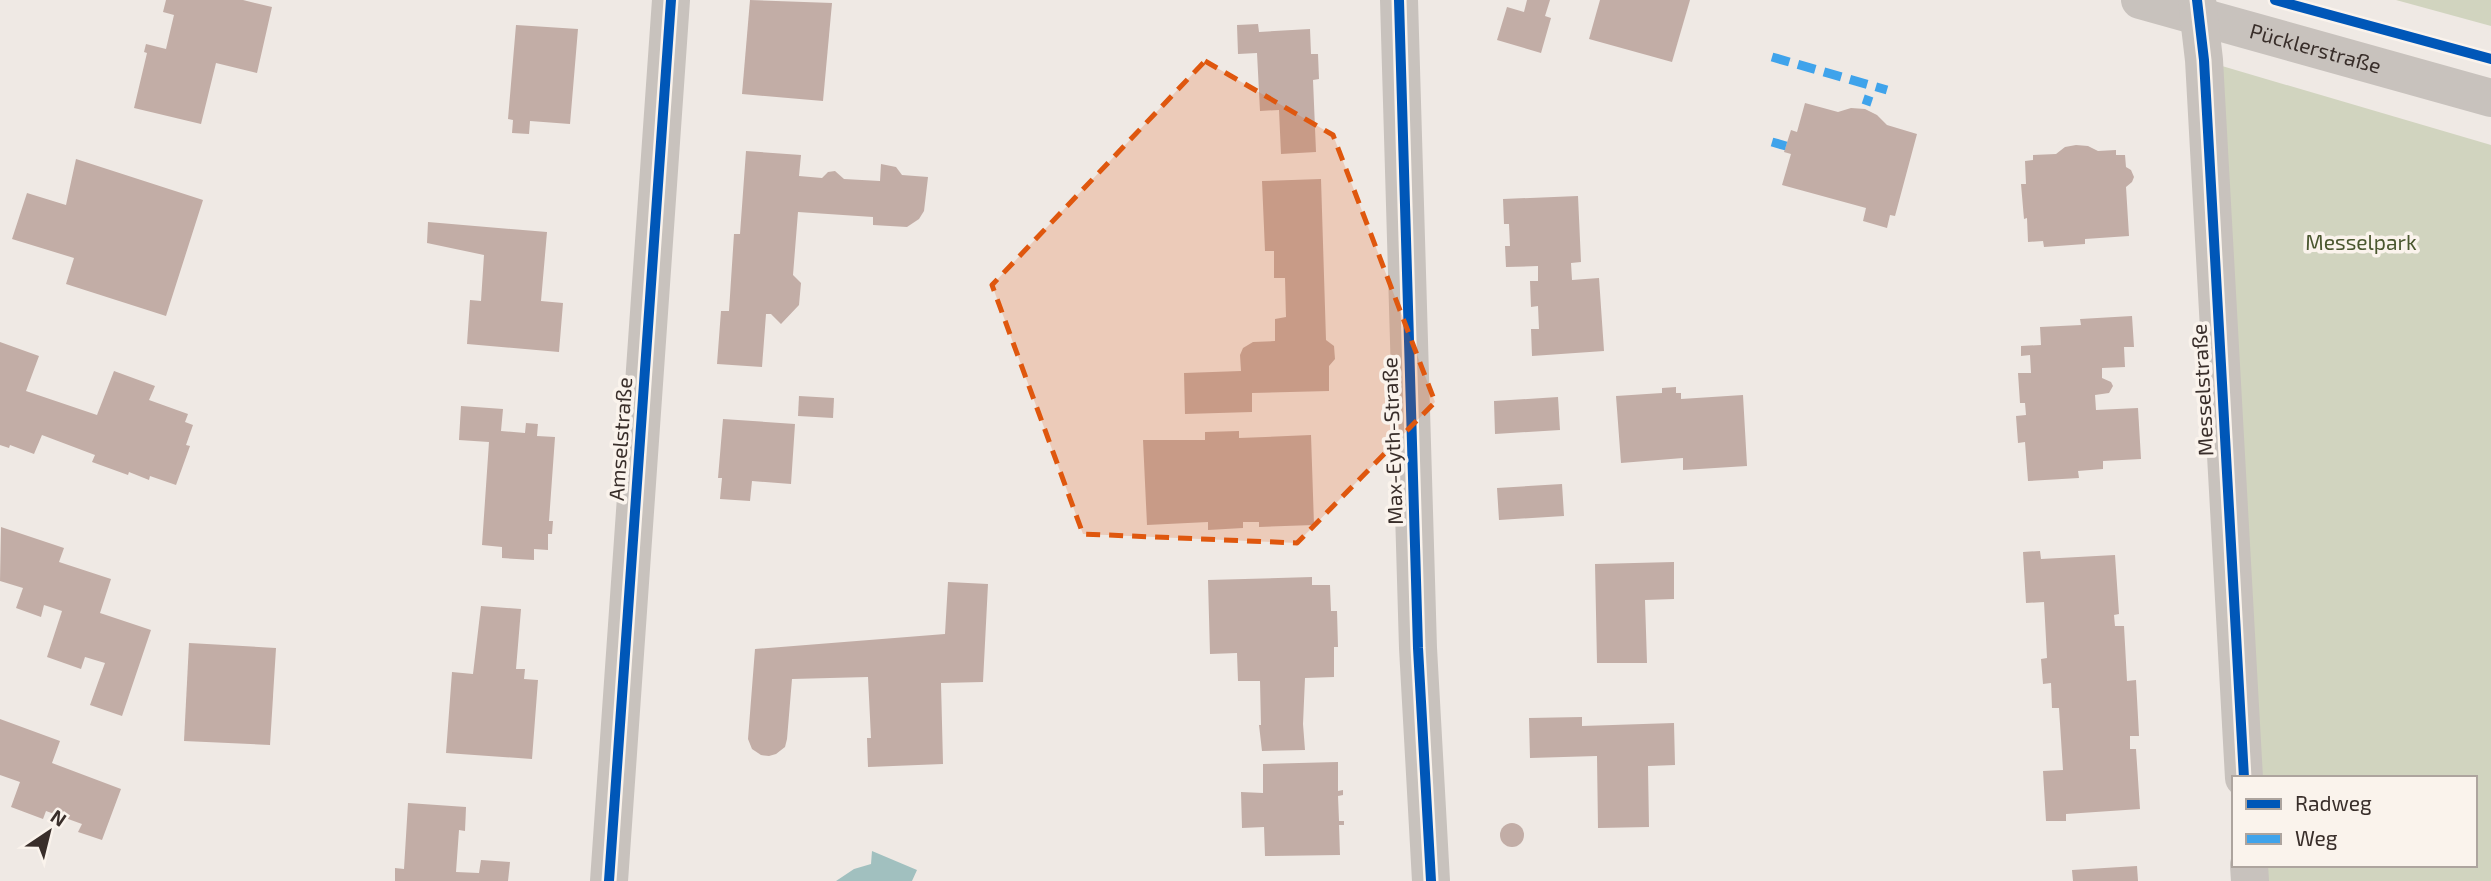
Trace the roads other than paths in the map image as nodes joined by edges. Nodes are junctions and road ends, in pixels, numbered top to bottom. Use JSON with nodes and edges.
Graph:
{"nodes":[{"id":1,"x":671,"y":0,"type":"edge"},
{"id":2,"x":1399,"y":0,"type":"edge"},
{"id":3,"x":2140,"y":0,"type":"edge"},
{"id":4,"x":2198,"y":8,"type":"edge"},
{"id":5,"x":2491,"y":98,"type":"edge"},
{"id":6,"x":2244,"y":776,"type":"edge"},
{"id":7,"x":609,"y":881,"type":"edge"},
{"id":8,"x":1431,"y":881,"type":"edge"}],
"edges":[{"from":1,"to":7,"type":"street","name":"Amselstraße"},
{"from":2,"to":8,"type":"street","name":"Max-Eyth-Straße"},
{"from":3,"to":4,"type":"street","name":"Pücklerstraße"},
{"from":4,"to":5,"type":"street","name":"Pücklerstraße"},
{"from":4,"to":6,"type":"street","name":"Messelstraße"}]}
